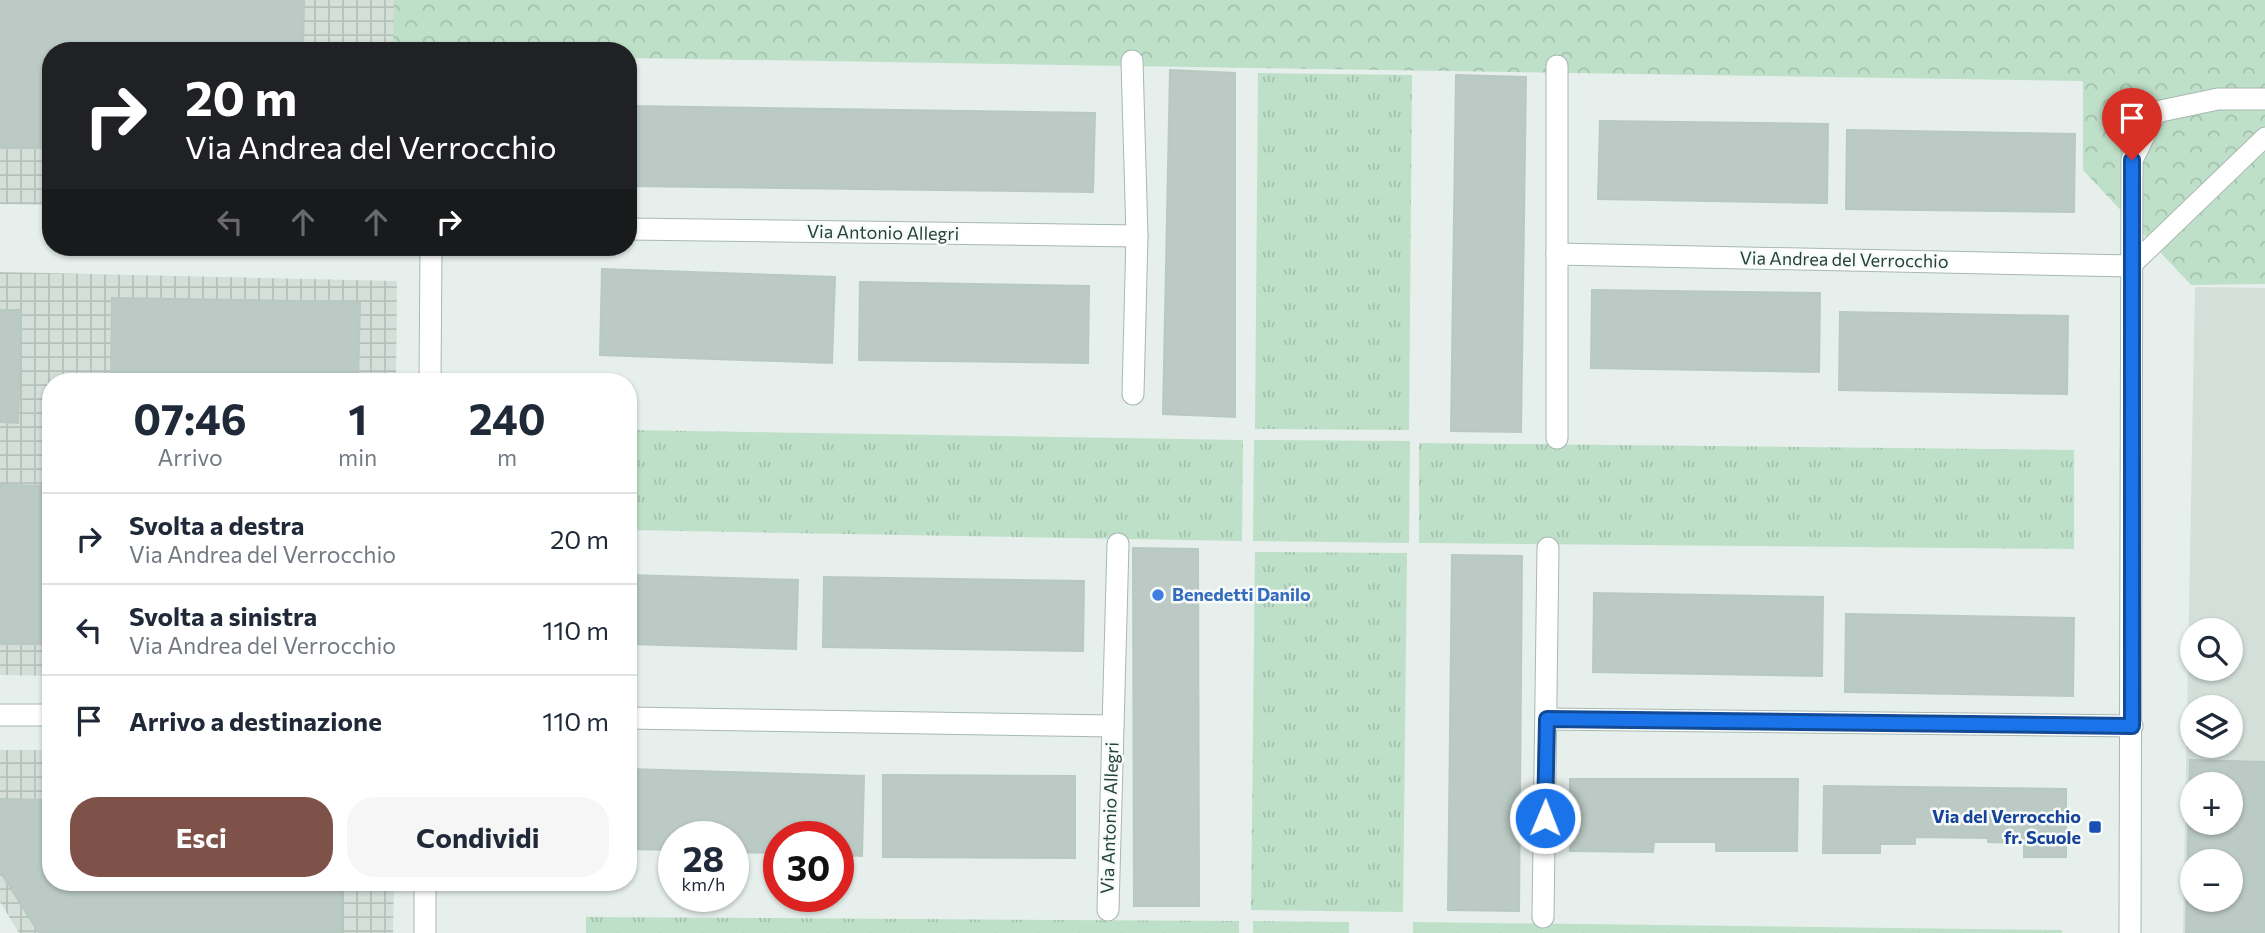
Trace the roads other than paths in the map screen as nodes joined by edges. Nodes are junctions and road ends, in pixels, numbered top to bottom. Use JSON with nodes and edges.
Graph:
{"nodes":[{"id":1,"x":1132,"y":61,"type":"dead end"},
{"id":2,"x":1557,"y":66,"type":"dead end"},
{"id":3,"x":2265,"y":99,"type":"edge"},
{"id":4,"x":2265,"y":137,"type":"edge"},
{"id":5,"x":637,"y":229,"type":"edge"},
{"id":6,"x":1137,"y":236,"type":"junction"},
{"id":7,"x":1558,"y":254,"type":"junction"},
{"id":8,"x":431,"y":256,"type":"edge"},
{"id":9,"x":2132,"y":266,"type":"junction"},
{"id":10,"x":430,"y":373,"type":"edge"},
{"id":11,"x":1133,"y":394,"type":"dead end"},
{"id":12,"x":1557,"y":438,"type":"dead end"},
{"id":13,"x":1118,"y":544,"type":"dead end"},
{"id":14,"x":1548,"y":548,"type":"dead end"},
{"id":15,"x":0,"y":715,"type":"edge"},
{"id":16,"x":42,"y":715,"type":"edge"},
{"id":17,"x":637,"y":718,"type":"edge"},
{"id":18,"x":1547,"y":719,"type":"junction"},
{"id":19,"x":1113,"y":726,"type":"junction"},
{"id":20,"x":2132,"y":726,"type":"junction"},
{"id":21,"x":425,"y":891,"type":"edge"},
{"id":22,"x":1108,"y":911,"type":"dead end"},
{"id":23,"x":1543,"y":917,"type":"dead end"},
{"id":24,"x":425,"y":933,"type":"edge"},
{"id":25,"x":2130,"y":933,"type":"edge"}],
"edges":[{"from":1,"to":6,"type":"street"},
{"from":2,"to":7,"type":"street"},
{"from":3,"to":9,"type":"street"},
{"from":4,"to":9,"type":"lane"},
{"from":5,"to":6,"type":"street","name":"Via Antonio Allegri"},
{"from":6,"to":11,"type":"street"},
{"from":7,"to":9,"type":"street","name":"Via Andrea del Verrocchio"},
{"from":7,"to":12,"type":"street"},
{"from":8,"to":10,"type":"street"},
{"from":9,"to":20,"type":"street"},
{"from":13,"to":19,"type":"street","name":"Via Antonio Allegri"},
{"from":14,"to":18,"type":"street"},
{"from":15,"to":16,"type":"street"},
{"from":17,"to":19,"type":"street","name":"Via Antonio Allegri"},
{"from":18,"to":20,"type":"street"},
{"from":18,"to":23,"type":"street"},
{"from":19,"to":22,"type":"street","name":"Via Antonio Allegri"},
{"from":20,"to":25,"type":"street"},
{"from":21,"to":24,"type":"street"}]}
